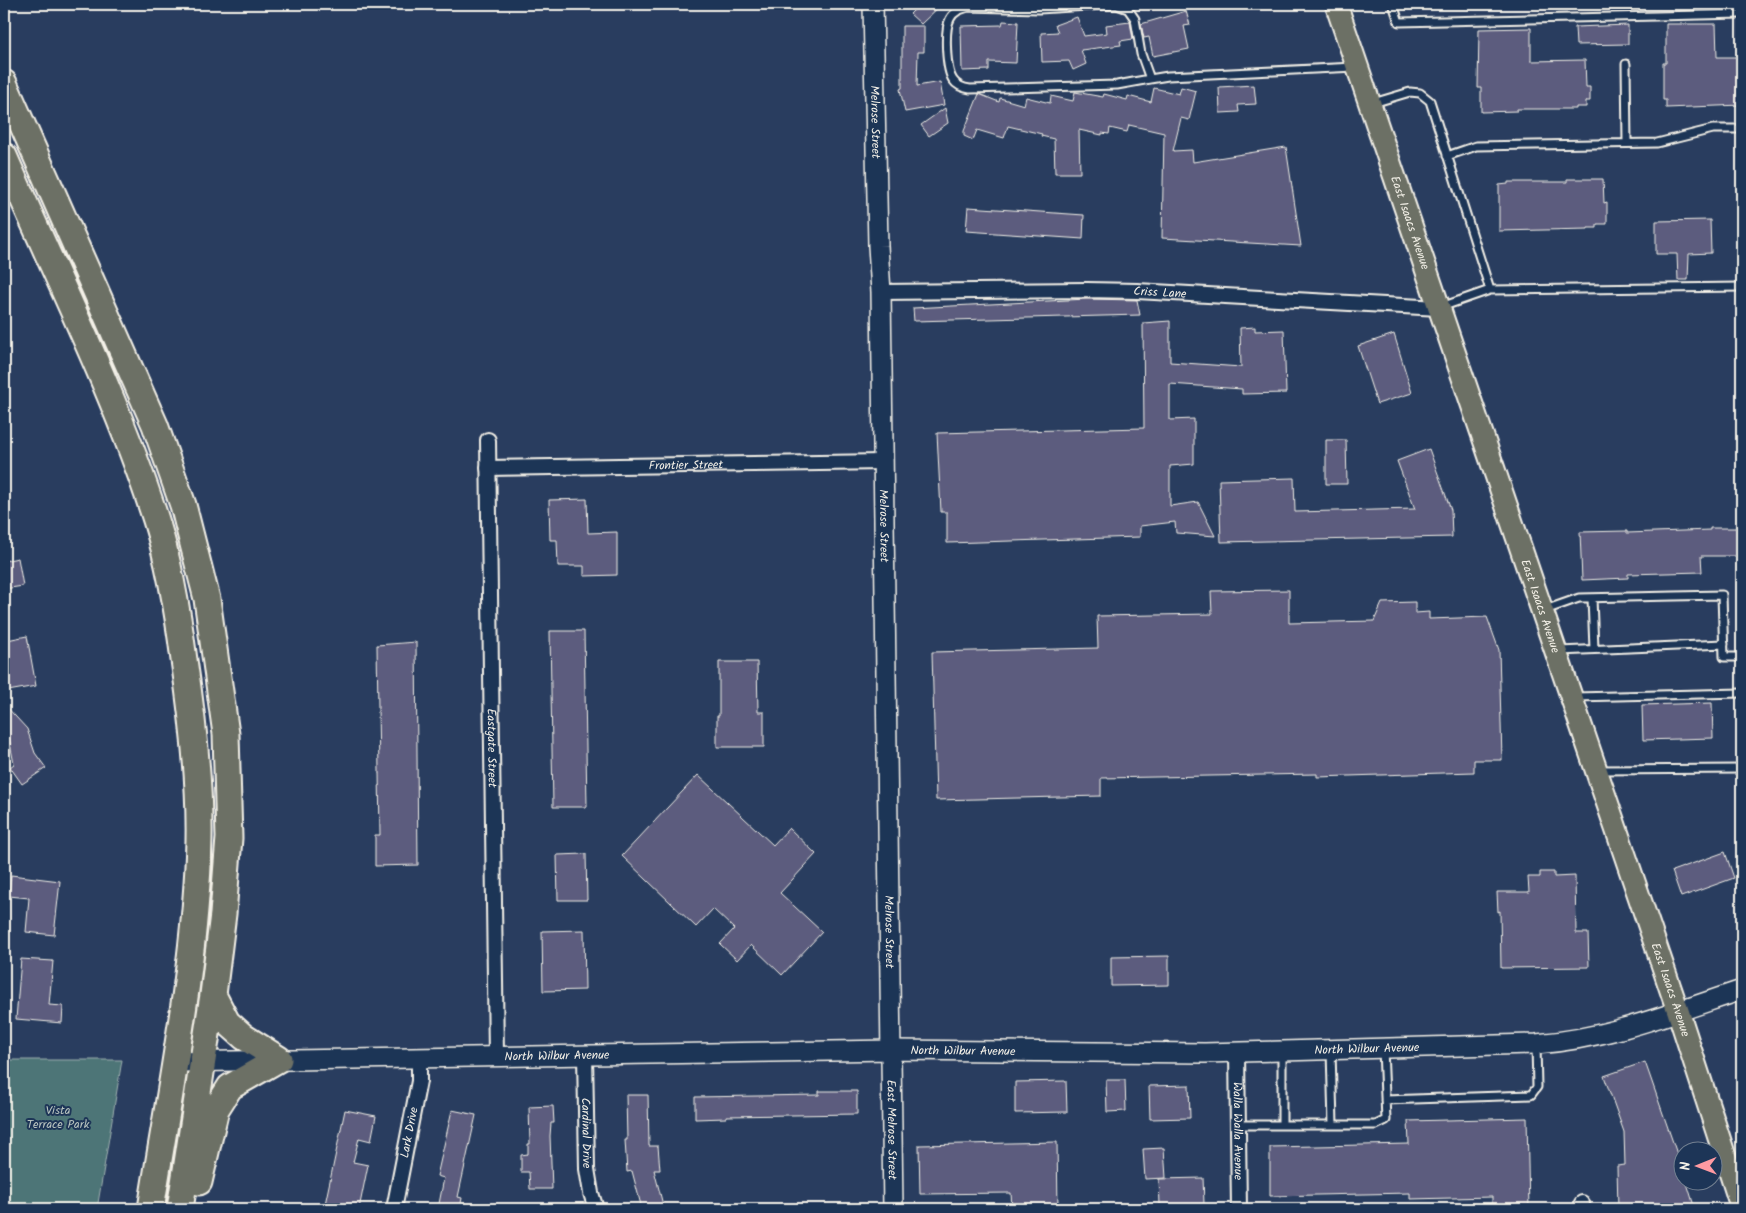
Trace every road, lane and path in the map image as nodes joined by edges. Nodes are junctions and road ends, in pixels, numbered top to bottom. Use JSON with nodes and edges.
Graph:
{"nodes":[{"id":1,"x":872,"y":4,"type":"edge"},
{"id":2,"x":1336,"y":4,"type":"edge"},
{"id":3,"x":1393,"y":4,"type":"edge"},
{"id":4,"x":1742,"y":14,"type":"edge"},
{"id":5,"x":1626,"y":64,"type":"dead end"},
{"id":6,"x":1358,"y":67,"type":"junction"},
{"id":7,"x":1150,"y":79,"type":"junction"},
{"id":8,"x":4,"y":83,"type":"edge"},
{"id":9,"x":1370,"y":104,"type":"junction"},
{"id":10,"x":1742,"y":129,"type":"edge"},
{"id":11,"x":1627,"y":143,"type":"junction"},
{"id":12,"x":4,"y":156,"type":"edge"},
{"id":13,"x":1447,"y":156,"type":"junction"},
{"id":14,"x":1742,"y":288,"type":"edge"},
{"id":15,"x":1490,"y":290,"type":"junction"},
{"id":16,"x":881,"y":292,"type":"junction"},
{"id":17,"x":1439,"y":308,"type":"junction"},
{"id":18,"x":488,"y":440,"type":"dead end"},
{"id":19,"x":883,"y":462,"type":"junction"},
{"id":20,"x":488,"y":468,"type":"junction"},
{"id":21,"x":1592,"y":598,"type":"junction"},
{"id":22,"x":1542,"y":611,"type":"junction"},
{"id":23,"x":1724,"y":644,"type":"junction"},
{"id":24,"x":1594,"y":649,"type":"junction"},
{"id":25,"x":1556,"y":652,"type":"junction"},
{"id":26,"x":1742,"y":656,"type":"edge"},
{"id":27,"x":1742,"y":693,"type":"edge"},
{"id":28,"x":1571,"y":697,"type":"junction"},
{"id":29,"x":1742,"y":769,"type":"edge"},
{"id":30,"x":1596,"y":770,"type":"junction"},
{"id":31,"x":1742,"y":990,"type":"edge"},
{"id":32,"x":213,"y":995,"type":"junction"},
{"id":33,"x":1678,"y":1011,"type":"junction"},
{"id":34,"x":1536,"y":1044,"type":"junction"},
{"id":35,"x":1383,"y":1048,"type":"junction"},
{"id":36,"x":892,"y":1050,"type":"junction"},
{"id":37,"x":1331,"y":1050,"type":"junction"},
{"id":38,"x":1282,"y":1051,"type":"junction"},
{"id":39,"x":1237,"y":1052,"type":"junction"},
{"id":40,"x":585,"y":1054,"type":"junction"},
{"id":41,"x":496,"y":1056,"type":"junction"},
{"id":42,"x":419,"y":1057,"type":"junction"},
{"id":43,"x":279,"y":1059,"type":"junction"},
{"id":44,"x":202,"y":1061,"type":"junction"},
{"id":45,"x":175,"y":1062,"type":"junction"},
{"id":46,"x":1385,"y":1100,"type":"junction"},
{"id":47,"x":1238,"y":1125,"type":"junction"},
{"id":48,"x":1282,"y":1125,"type":"junction"},
{"id":49,"x":1333,"y":1125,"type":"junction"},
{"id":50,"x":151,"y":1209,"type":"edge"},
{"id":51,"x":180,"y":1209,"type":"edge"},
{"id":52,"x":193,"y":1209,"type":"edge"},
{"id":53,"x":394,"y":1209,"type":"edge"},
{"id":54,"x":596,"y":1209,"type":"edge"},
{"id":55,"x":894,"y":1209,"type":"edge"},
{"id":56,"x":1239,"y":1209,"type":"edge"},
{"id":57,"x":1742,"y":1209,"type":"edge"}],
"edges":[{"from":1,"to":16,"type":"main road","name":"Melrose Street"},
{"from":2,"to":6,"type":"main road","name":"East Isaacs Avenue"},
{"from":3,"to":4,"type":"lane"},
{"from":5,"to":11,"type":"lane"},
{"from":6,"to":7,"type":"lane"},
{"from":6,"to":9,"type":"main road","name":"East Isaacs Avenue"},
{"from":7,"to":7,"type":"lane"},
{"from":8,"to":32,"type":"highway"},
{"from":9,"to":13,"type":"lane"},
{"from":9,"to":17,"type":"main road","name":"East Isaacs Avenue"},
{"from":10,"to":11,"type":"lane"},
{"from":11,"to":13,"type":"lane"},
{"from":12,"to":45,"type":"highway"},
{"from":13,"to":15,"type":"lane"},
{"from":14,"to":15,"type":"lane"},
{"from":15,"to":17,"type":"lane"},
{"from":16,"to":17,"type":"street","name":"Criss Lane"},
{"from":16,"to":19,"type":"main road","name":"Melrose Street"},
{"from":17,"to":22,"type":"main road","name":"East Isaacs Avenue"},
{"from":18,"to":20,"type":"street","name":"Eastgate Street"},
{"from":19,"to":20,"type":"street","name":"Frontier Street"},
{"from":19,"to":36,"type":"main road","name":"Melrose Street"},
{"from":20,"to":41,"type":"street","name":"Eastgate Street"},
{"from":21,"to":22,"type":"lane"},
{"from":21,"to":23,"type":"lane"},
{"from":21,"to":24,"type":"lane"},
{"from":22,"to":25,"type":"main road","name":"East Isaacs Avenue"},
{"from":23,"to":24,"type":"lane"},
{"from":23,"to":26,"type":"lane"},
{"from":24,"to":25,"type":"lane"},
{"from":25,"to":28,"type":"main road","name":"East Isaacs Avenue"},
{"from":27,"to":28,"type":"lane"},
{"from":28,"to":30,"type":"main road","name":"East Isaacs Avenue"},
{"from":29,"to":30,"type":"lane"},
{"from":30,"to":33,"type":"main road","name":"East Isaacs Avenue"},
{"from":31,"to":33,"type":"main road","name":"North Wilbur Avenue"},
{"from":32,"to":43,"type":"highway"},
{"from":32,"to":44,"type":"highway"},
{"from":33,"to":34,"type":"main road","name":"North Wilbur Avenue"},
{"from":33,"to":57,"type":"main road","name":"East Isaacs Avenue"},
{"from":34,"to":35,"type":"main road","name":"North Wilbur Avenue"},
{"from":34,"to":46,"type":"lane"},
{"from":35,"to":37,"type":"main road","name":"North Wilbur Avenue"},
{"from":35,"to":46,"type":"lane"},
{"from":36,"to":39,"type":"main road","name":"North Wilbur Avenue"},
{"from":36,"to":40,"type":"main road","name":"North Wilbur Avenue"},
{"from":36,"to":55,"type":"main road","name":"East Melrose Street"},
{"from":37,"to":38,"type":"main road","name":"North Wilbur Avenue"},
{"from":37,"to":49,"type":"lane"},
{"from":38,"to":39,"type":"main road","name":"North Wilbur Avenue"},
{"from":38,"to":48,"type":"lane"},
{"from":39,"to":47,"type":"street","name":"Walla Walla Avenue"},
{"from":40,"to":41,"type":"main road","name":"North Wilbur Avenue"},
{"from":40,"to":54,"type":"street","name":"Cardinal Drive"},
{"from":41,"to":42,"type":"main road","name":"North Wilbur Avenue"},
{"from":42,"to":43,"type":"main road","name":"North Wilbur Avenue"},
{"from":42,"to":53,"type":"street","name":"Lark Drive"},
{"from":43,"to":44,"type":"main road","name":"North Wilbur Avenue"},
{"from":43,"to":52,"type":"highway"},
{"from":44,"to":45,"type":"main road","name":"North Wilbur Avenue"},
{"from":44,"to":51,"type":"highway"},
{"from":45,"to":50,"type":"highway"},
{"from":46,"to":49,"type":"lane"},
{"from":47,"to":48,"type":"lane"},
{"from":47,"to":56,"type":"street","name":"Walla Walla Avenue"},
{"from":48,"to":49,"type":"lane"}]}
